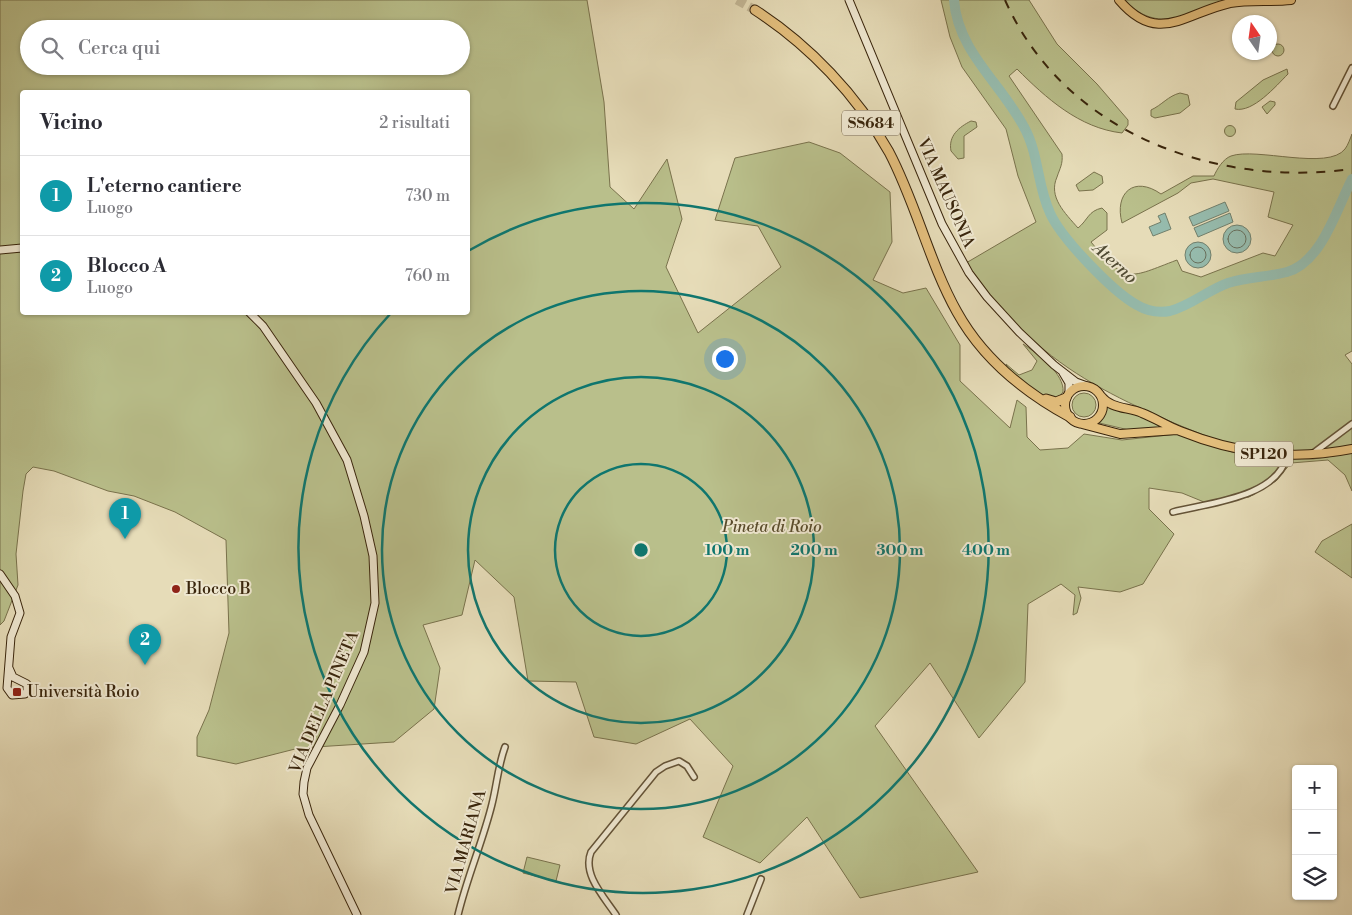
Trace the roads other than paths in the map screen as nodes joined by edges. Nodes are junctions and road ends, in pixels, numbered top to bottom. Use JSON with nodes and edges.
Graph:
{"nodes":[{"id":1,"x":849,"y":0,"type":"edge"},
{"id":2,"x":1119,"y":0,"type":"edge"},
{"id":3,"x":1291,"y":0,"type":"edge"},
{"id":4,"x":755,"y":10,"type":"tunnel mouth"},
{"id":5,"x":1352,"y":68,"type":"edge"},
{"id":6,"x":1333,"y":106,"type":"dead end"},
{"id":7,"x":20,"y":248,"type":"edge"},
{"id":8,"x":0,"y":250,"type":"edge"},
{"id":9,"x":252,"y":315,"type":"edge"},
{"id":10,"x":1060,"y":369,"type":"junction"},
{"id":11,"x":1011,"y":377,"type":"junction"},
{"id":12,"x":1087,"y":386,"type":"junction"},
{"id":13,"x":1068,"y":395,"type":"junction"},
{"id":14,"x":1101,"y":396,"type":"junction"},
{"id":15,"x":1073,"y":419,"type":"junction"},
{"id":16,"x":1352,"y":424,"type":"edge"},
{"id":17,"x":1179,"y":430,"type":"junction"},
{"id":18,"x":1352,"y":449,"type":"edge"},
{"id":19,"x":1287,"y":456,"type":"junction"},
{"id":20,"x":1313,"y":456,"type":"junction"},
{"id":21,"x":1173,"y":512,"type":"dead end"},
{"id":22,"x":0,"y":574,"type":"edge"},
{"id":23,"x":9,"y":668,"type":"junction"},
{"id":24,"x":18,"y":678,"type":"junction"},
{"id":25,"x":7,"y":684,"type":"junction"},
{"id":26,"x":505,"y":747,"type":"dead end"},
{"id":27,"x":694,"y":777,"type":"dead end"},
{"id":28,"x":761,"y":878,"type":"dead end"},
{"id":29,"x":357,"y":915,"type":"edge"},
{"id":30,"x":458,"y":915,"type":"edge"},
{"id":31,"x":616,"y":915,"type":"edge"},
{"id":32,"x":747,"y":915,"type":"edge"}],
"edges":[{"from":1,"to":10,"type":"main road","name":"VIA MAUSONIA"},
{"from":2,"to":3,"type":"main road"},
{"from":4,"to":11,"type":"highway","number":"SS684"},
{"from":5,"to":6,"type":"street"},
{"from":7,"to":8,"type":"main road"},
{"from":9,"to":29,"type":"main road","name":"VIA DELLA PINETA"},
{"from":10,"to":12,"type":"main road","name":"VIA MAUSONIA"},
{"from":10,"to":13,"type":"main road","name":"VIA MAUSONIA"},
{"from":11,"to":13,"type":"highway","number":"SS684"},
{"from":11,"to":15,"type":"highway","number":"SS684"},
{"from":12,"to":13,"type":"main road"},
{"from":12,"to":14,"type":"main road"},
{"from":13,"to":15,"type":"main road"},
{"from":14,"to":15,"type":"main road"},
{"from":14,"to":17,"type":"main road","number":"SP120"},
{"from":15,"to":17,"type":"main road","number":"SP120"},
{"from":16,"to":20,"type":"street"},
{"from":17,"to":19,"type":"main road","number":"SP120"},
{"from":18,"to":20,"type":"main road","number":"SP120"},
{"from":19,"to":20,"type":"main road","number":"SP120"},
{"from":19,"to":21,"type":"street"},
{"from":22,"to":23,"type":"main road"},
{"from":23,"to":24,"type":"main road"},
{"from":23,"to":25,"type":"main road"},
{"from":24,"to":25,"type":"main road"},
{"from":24,"to":25,"type":"main road"},
{"from":26,"to":30,"type":"street","name":"VIA MARIANA"},
{"from":27,"to":31,"type":"street"},
{"from":28,"to":32,"type":"street"}]}
